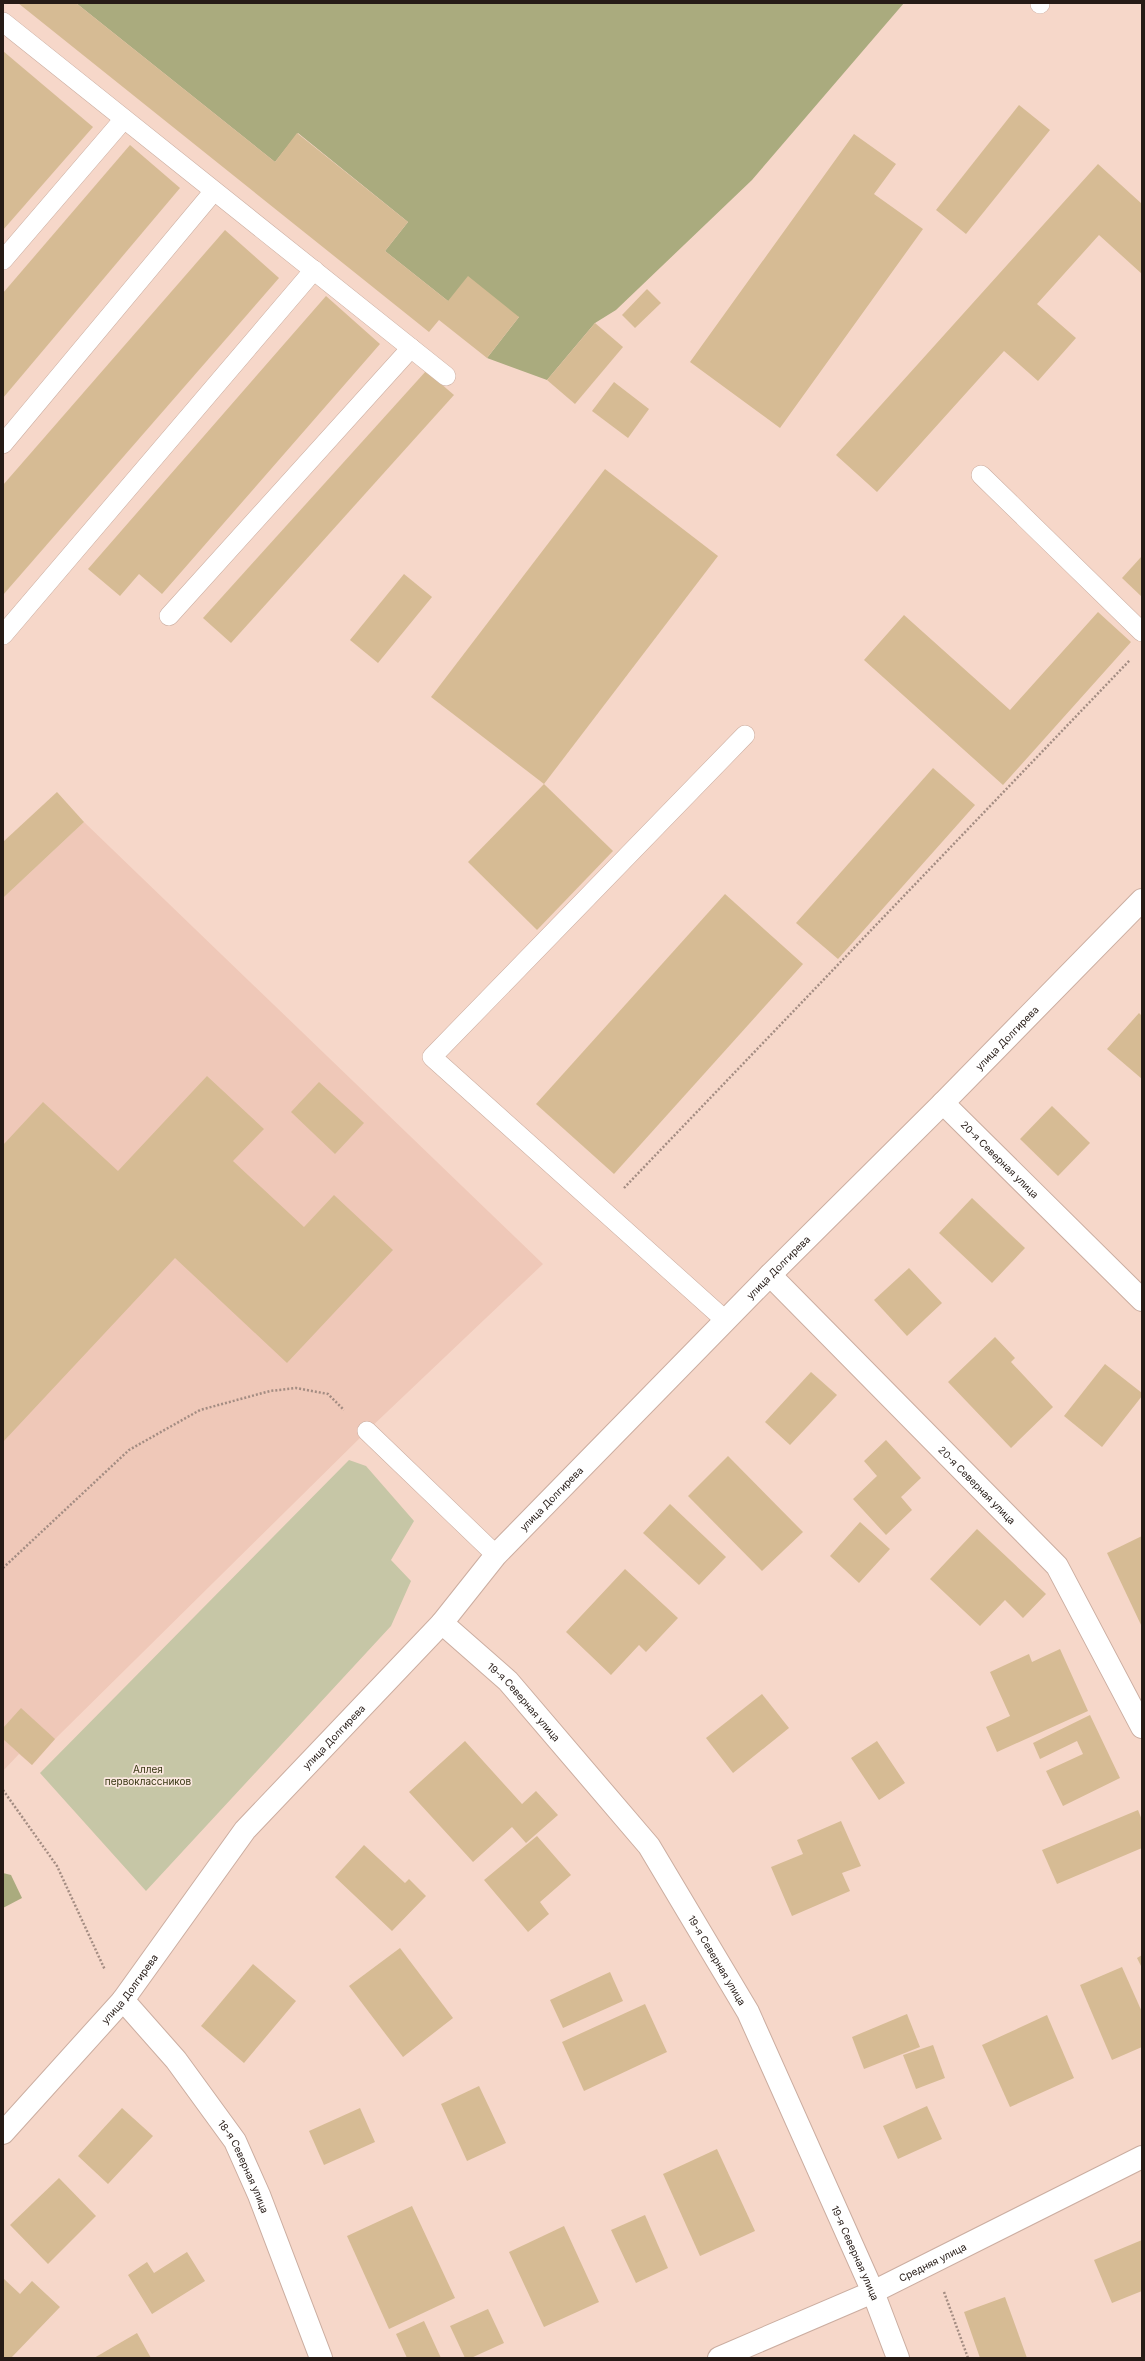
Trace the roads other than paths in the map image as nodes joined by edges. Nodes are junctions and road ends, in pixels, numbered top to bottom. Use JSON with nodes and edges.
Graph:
{"nodes":[{"id":1,"x":3,"y":22,"type":"edge"},
{"id":2,"x":124,"y":119,"type":"junction"},
{"id":3,"x":214,"y":190,"type":"junction"},
{"id":4,"x":3,"y":260,"type":"edge"},
{"id":5,"x":314,"y":270,"type":"junction"},
{"id":6,"x":411,"y":348,"type":"junction"},
{"id":7,"x":446,"y":376,"type":"dead end"},
{"id":8,"x":3,"y":444,"type":"edge"},
{"id":9,"x":981,"y":475,"type":"dead end"},
{"id":10,"x":169,"y":616,"type":"dead end"},
{"id":11,"x":1142,"y":632,"type":"edge"},
{"id":12,"x":3,"y":635,"type":"edge"},
{"id":13,"x":745,"y":735,"type":"dead end"},
{"id":14,"x":1142,"y":900,"type":"edge"},
{"id":15,"x":943,"y":1103,"type":"junction"},
{"id":16,"x":770,"y":1274,"type":"junction"},
{"id":17,"x":1142,"y":1300,"type":"edge"},
{"id":18,"x":725,"y":1320,"type":"junction"},
{"id":19,"x":366,"y":1431,"type":"road end"},
{"id":20,"x":496,"y":1555,"type":"junction"},
{"id":21,"x":442,"y":1623,"type":"junction"},
{"id":22,"x":1142,"y":1727,"type":"edge"},
{"id":23,"x":123,"y":2000,"type":"junction"},
{"id":24,"x":3,"y":2133,"type":"edge"},
{"id":25,"x":1142,"y":2157,"type":"edge"},
{"id":26,"x":873,"y":2292,"type":"junction"},
{"id":27,"x":320,"y":2358,"type":"edge"},
{"id":28,"x":719,"y":2358,"type":"edge"},
{"id":29,"x":898,"y":2358,"type":"edge"}],
"edges":[{"from":1,"to":2,"type":"lane"},
{"from":2,"to":3,"type":"lane"},
{"from":2,"to":4,"type":"lane"},
{"from":3,"to":5,"type":"lane"},
{"from":3,"to":8,"type":"lane"},
{"from":5,"to":6,"type":"lane"},
{"from":5,"to":12,"type":"lane"},
{"from":6,"to":7,"type":"lane"},
{"from":6,"to":10,"type":"lane"},
{"from":9,"to":11,"type":"lane"},
{"from":13,"to":18,"type":"lane"},
{"from":14,"to":15,"type":"street","name":"улица Долгирева"},
{"from":15,"to":16,"type":"street","name":"улица Долгирева"},
{"from":15,"to":17,"type":"street","name":"20-я Северная улица"},
{"from":16,"to":18,"type":"street","name":"улица Долгирева"},
{"from":16,"to":22,"type":"street","name":"20-я Северная улица"},
{"from":18,"to":20,"type":"street","name":"улица Долгирева"},
{"from":19,"to":20,"type":"lane"},
{"from":20,"to":21,"type":"street","name":"улица Долгирева"},
{"from":21,"to":23,"type":"street","name":"улица Долгирева"},
{"from":21,"to":26,"type":"street","name":"19-я Северная улица"},
{"from":23,"to":24,"type":"street","name":"улица Долгирева"},
{"from":23,"to":27,"type":"street","name":"18-я Северная улица"},
{"from":25,"to":26,"type":"street","name":"Средняя улица"},
{"from":26,"to":28,"type":"street","name":"Средняя улица"},
{"from":26,"to":29,"type":"street","name":"19-я Северная улица"}]}
